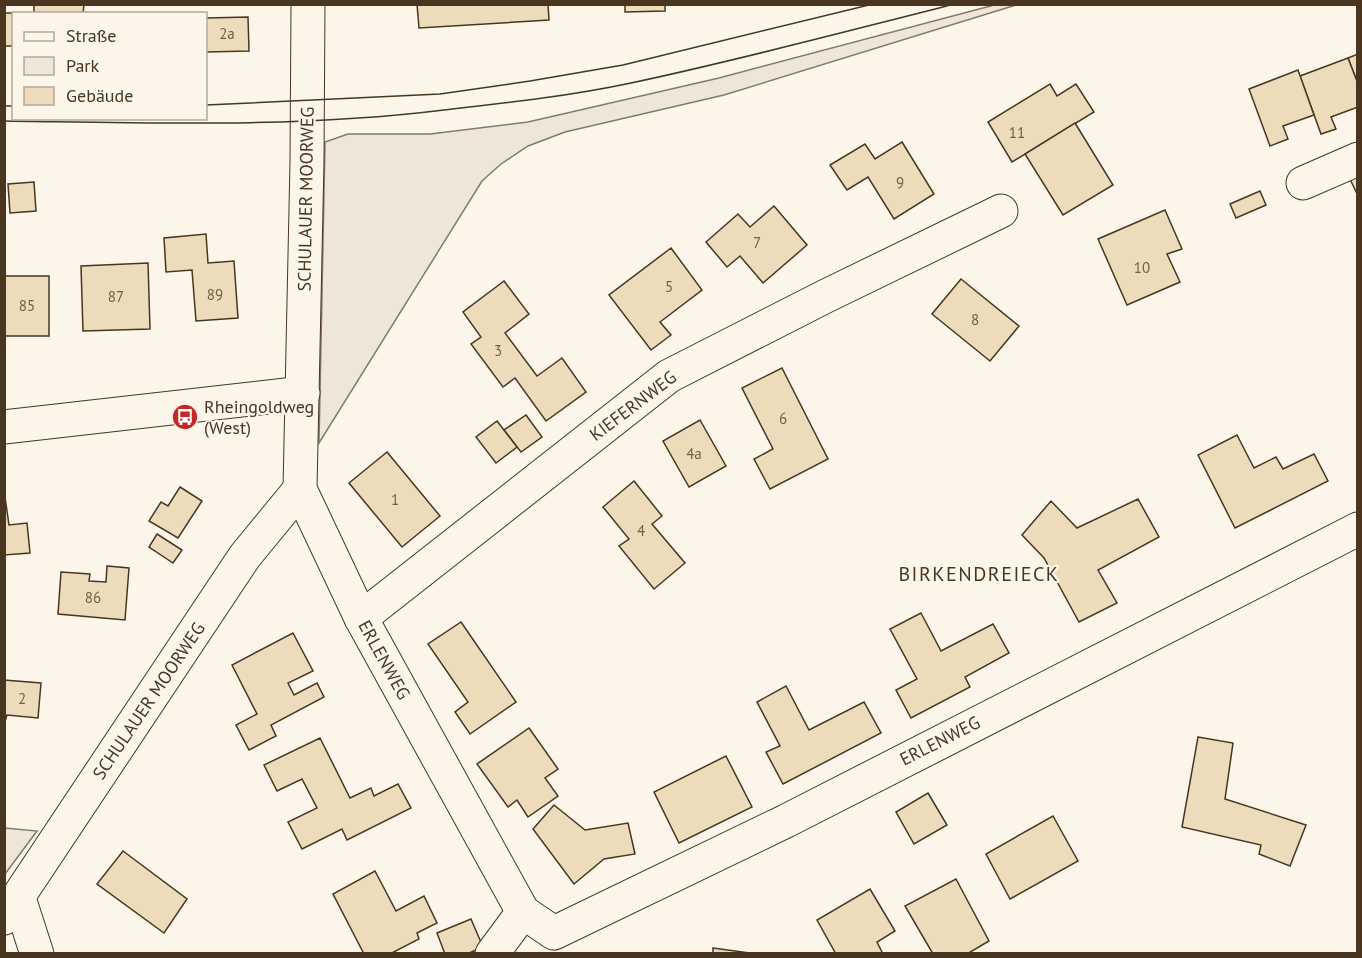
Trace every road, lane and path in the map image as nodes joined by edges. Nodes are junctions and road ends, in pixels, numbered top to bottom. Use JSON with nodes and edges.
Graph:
{"nodes":[{"id":1,"x":308,"y":4,"type":"edge"},
{"id":2,"x":1358,"y":159,"type":"edge"},
{"id":3,"x":1303,"y":183,"type":"dead end"},
{"id":4,"x":1002,"y":211,"type":"dead end"},
{"id":5,"x":303,"y":393,"type":"junction"},
{"id":6,"x":4,"y":427,"type":"edge"},
{"id":7,"x":300,"y":489,"type":"junction"},
{"id":8,"x":1358,"y":529,"type":"edge"},
{"id":9,"x":361,"y":618,"type":"junction"},
{"id":10,"x":12,"y":908,"type":"edge"},
{"id":11,"x":524,"y":913,"type":"junction"},
{"id":12,"x":37,"y":954,"type":"edge"},
{"id":13,"x":492,"y":954,"type":"edge"},
{"id":14,"x":540,"y":954,"type":"edge"}],
"edges":[{"from":1,"to":5,"type":"street","name":"SCHULAUER MOORWEG"},
{"from":2,"to":3,"type":"street"},
{"from":4,"to":9,"type":"street","name":"KIEFERNWEG"},
{"from":5,"to":6,"type":"street"},
{"from":5,"to":7,"type":"street","name":"ERLENWEG"},
{"from":7,"to":9,"type":"street","name":"ERLENWEG"},
{"from":7,"to":10,"type":"street","name":"SCHULAUER MOORWEG"},
{"from":8,"to":11,"type":"street","name":"ERLENWEG"},
{"from":9,"to":11,"type":"street","name":"ERLENWEG"},
{"from":10,"to":12,"type":"street"},
{"from":11,"to":13,"type":"street"},
{"from":11,"to":14,"type":"street"}]}
